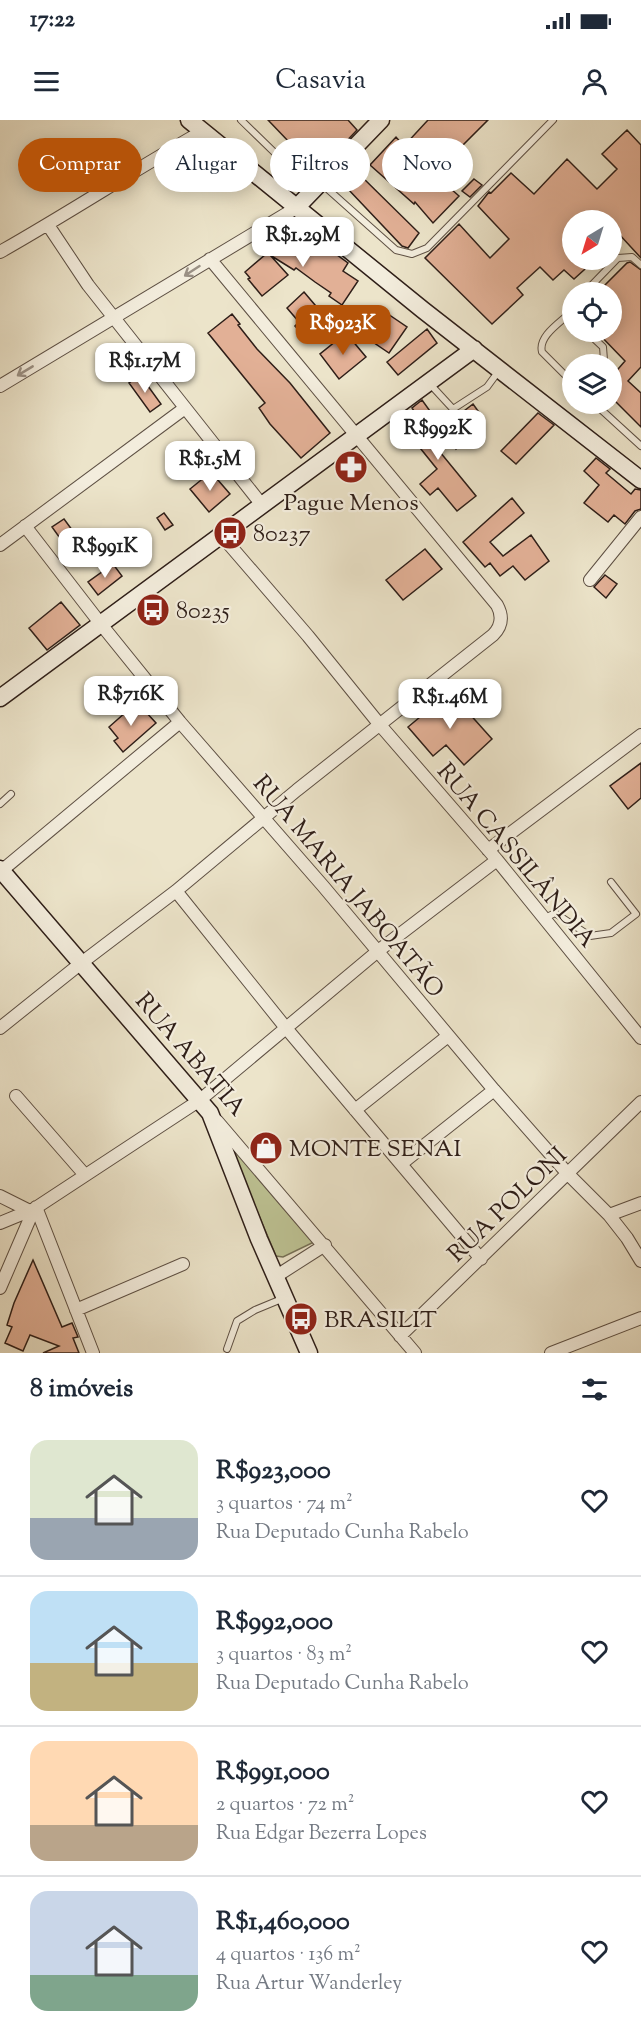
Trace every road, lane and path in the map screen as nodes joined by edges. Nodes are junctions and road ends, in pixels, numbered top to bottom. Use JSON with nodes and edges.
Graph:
{"nodes":[{"id":1,"x":189,"y":120,"type":"edge"},
{"id":2,"x":241,"y":120,"type":"edge"},
{"id":3,"x":381,"y":120,"type":"edge"},
{"id":4,"x":553,"y":120,"type":"edge"},
{"id":5,"x":202,"y":131,"type":"junction"},
{"id":6,"x":364,"y":138,"type":"edge"},
{"id":7,"x":270,"y":146,"type":"edge"},
{"id":8,"x":314,"y":192,"type":"edge"},
{"id":9,"x":323,"y":192,"type":"edge"},
{"id":10,"x":296,"y":208,"type":"junction"},
{"id":11,"x":48,"y":225,"type":"junction"},
{"id":12,"x":0,"y":252,"type":"edge"},
{"id":13,"x":210,"y":259,"type":"junction"},
{"id":14,"x":641,"y":265,"type":"edge"},
{"id":15,"x":595,"y":282,"type":"edge"},
{"id":16,"x":114,"y":318,"type":"junction"},
{"id":17,"x":562,"y":323,"type":"edge"},
{"id":18,"x":474,"y":349,"type":"junction"},
{"id":19,"x":501,"y":369,"type":"junction"},
{"id":20,"x":562,"y":372,"type":"edge"},
{"id":21,"x":428,"y":382,"type":"junction"},
{"id":22,"x":0,"y":386,"type":"edge"},
{"id":23,"x":185,"y":408,"type":"junction"},
{"id":24,"x":606,"y":414,"type":"edge"},
{"id":25,"x":356,"y":435,"type":"junction"},
{"id":26,"x":641,"y":446,"type":"edge"},
{"id":27,"x":641,"y":480,"type":"edge"},
{"id":28,"x":262,"y":505,"type":"junction"},
{"id":29,"x":641,"y":517,"type":"edge"},
{"id":30,"x":26,"y":526,"type":"junction"},
{"id":31,"x":221,"y":535,"type":"junction"},
{"id":32,"x":0,"y":545,"type":"edge"},
{"id":33,"x":590,"y":580,"type":"dead end"},
{"id":34,"x":100,"y":623,"type":"junction"},
{"id":35,"x":0,"y":698,"type":"edge"},
{"id":36,"x":180,"y":722,"type":"junction"},
{"id":37,"x":381,"y":725,"type":"junction"},
{"id":38,"x":641,"y":735,"type":"edge"},
{"id":39,"x":11,"y":794,"type":"dead end"},
{"id":40,"x":0,"y":804,"type":"edge"},
{"id":41,"x":265,"y":818,"type":"junction"},
{"id":42,"x":488,"y":850,"type":"junction"},
{"id":43,"x":497,"y":860,"type":"junction"},
{"id":44,"x":1,"y":870,"type":"edge"},
{"id":45,"x":611,"y":882,"type":"dead end"},
{"id":46,"x":176,"y":891,"type":"junction"},
{"id":47,"x":544,"y":918,"type":"junction"},
{"id":48,"x":378,"y":951,"type":"junction"},
{"id":49,"x":80,"y":964,"type":"junction"},
{"id":50,"x":0,"y":1028,"type":"edge"},
{"id":51,"x":286,"y":1028,"type":"junction"},
{"id":52,"x":448,"y":1036,"type":"junction"},
{"id":53,"x":641,"y":1038,"type":"edge"},
{"id":54,"x":494,"y":1090,"type":"junction"},
{"id":55,"x":16,"y":1096,"type":"dead end"},
{"id":56,"x":641,"y":1102,"type":"edge"},
{"id":57,"x":205,"y":1107,"type":"junction"},
{"id":58,"x":355,"y":1110,"type":"junction"},
{"id":59,"x":401,"y":1164,"type":"junction"},
{"id":60,"x":85,"y":1174,"type":"junction"},
{"id":61,"x":568,"y":1174,"type":"junction"},
{"id":62,"x":0,"y":1196,"type":"edge"},
{"id":63,"x":641,"y":1203,"type":"edge"},
{"id":64,"x":33,"y":1209,"type":"junction"},
{"id":65,"x":609,"y":1215,"type":"junction"},
{"id":66,"x":0,"y":1223,"type":"edge"},
{"id":67,"x":325,"y":1245,"type":"junction"},
{"id":68,"x":481,"y":1259,"type":"junction"},
{"id":69,"x":641,"y":1261,"type":"edge"},
{"id":70,"x":183,"y":1264,"type":"dead end"},
{"id":71,"x":275,"y":1277,"type":"junction"},
{"id":72,"x":0,"y":1288,"type":"edge"},
{"id":73,"x":285,"y":1298,"type":"junction"},
{"id":74,"x":76,"y":1310,"type":"junction"},
{"id":75,"x":641,"y":1318,"type":"edge"},
{"id":76,"x":400,"y":1336,"type":"junction"},
{"id":77,"x":227,"y":1349,"type":"dead end"},
{"id":78,"x":93,"y":1353,"type":"edge"},
{"id":79,"x":309,"y":1353,"type":"edge"},
{"id":80,"x":415,"y":1353,"type":"edge"},
{"id":81,"x":551,"y":1353,"type":"edge"}],
"edges":[{"from":1,"to":5,"type":"street"},
{"from":2,"to":7,"type":"lane"},
{"from":3,"to":6,"type":"street"},
{"from":4,"to":9,"type":"lane"},
{"from":5,"to":10,"type":"street"},
{"from":5,"to":11,"type":"street"},
{"from":8,"to":10,"type":"street"},
{"from":10,"to":13,"type":"street"},
{"from":10,"to":18,"type":"street"},
{"from":11,"to":12,"type":"street"},
{"from":11,"to":16,"type":"street"},
{"from":13,"to":16,"type":"street","one_way":true},
{"from":13,"to":25,"type":"street"},
{"from":14,"to":15,"type":"lane"},
{"from":16,"to":22,"type":"street","one_way":true},
{"from":16,"to":23,"type":"street"},
{"from":17,"to":20,"type":"lane"},
{"from":18,"to":19,"type":"street"},
{"from":18,"to":21,"type":"street"},
{"from":19,"to":21,"type":"lane"},
{"from":19,"to":27,"type":"street"},
{"from":21,"to":25,"type":"street"},
{"from":23,"to":28,"type":"street"},
{"from":23,"to":30,"type":"street"},
{"from":24,"to":26,"type":"lane"},
{"from":25,"to":28,"type":"street"},
{"from":25,"to":37,"type":"street"},
{"from":28,"to":31,"type":"street"},
{"from":29,"to":33,"type":"street"},
{"from":30,"to":32,"type":"street"},
{"from":30,"to":34,"type":"street","name":"RUA MARIA JABOATÃO"},
{"from":31,"to":34,"type":"street"},
{"from":31,"to":37,"type":"street","name":"RUA CASSILÂNDIA"},
{"from":34,"to":35,"type":"street"},
{"from":34,"to":36,"type":"street","name":"RUA MARIA JABOATÃO"},
{"from":36,"to":41,"type":"street","name":"RUA MARIA JABOATÃO"},
{"from":36,"to":44,"type":"street"},
{"from":37,"to":41,"type":"street"},
{"from":37,"to":42,"type":"street","name":"RUA CASSILÂNDIA"},
{"from":38,"to":42,"type":"street"},
{"from":39,"to":40,"type":"lane"},
{"from":41,"to":46,"type":"street"},
{"from":41,"to":48,"type":"street","name":"RUA MARIA JABOATÃO"},
{"from":42,"to":43,"type":"street","name":"RUA CASSILÂNDIA"},
{"from":43,"to":47,"type":"street","name":"RUA CASSILÂNDIA"},
{"from":43,"to":48,"type":"street"},
{"from":44,"to":49,"type":"street","name":"RUA ABATIA"},
{"from":45,"to":47,"type":"lane"},
{"from":46,"to":49,"type":"street"},
{"from":46,"to":51,"type":"street"},
{"from":47,"to":53,"type":"street","name":"RUA CASSILÂNDIA"},
{"from":48,"to":51,"type":"street"},
{"from":48,"to":52,"type":"street","name":"RUA MARIA JABOATÃO"},
{"from":49,"to":50,"type":"street"},
{"from":49,"to":57,"type":"street","name":"RUA ABATIA"},
{"from":51,"to":57,"type":"street"},
{"from":51,"to":58,"type":"street"},
{"from":52,"to":54,"type":"street","name":"RUA MARIA JABOATÃO"},
{"from":52,"to":58,"type":"street"},
{"from":54,"to":59,"type":"street"},
{"from":54,"to":61,"type":"street","name":"RUA MARIA JABOATÃO"},
{"from":55,"to":60,"type":"street"},
{"from":56,"to":61,"type":"street","name":"RUA POLONI"},
{"from":57,"to":60,"type":"street"},
{"from":57,"to":67,"type":"street","name":"RUA ABATIA"},
{"from":57,"to":71,"type":"street"},
{"from":58,"to":59,"type":"street"},
{"from":59,"to":68,"type":"street"},
{"from":60,"to":64,"type":"street"},
{"from":61,"to":65,"type":"street","name":"RUA MARIA JABOATÃO"},
{"from":61,"to":68,"type":"street","name":"RUA POLONI"},
{"from":62,"to":64,"type":"street"},
{"from":63,"to":65,"type":"street"},
{"from":64,"to":66,"type":"street"},
{"from":64,"to":72,"type":"street"},
{"from":64,"to":74,"type":"street"},
{"from":65,"to":69,"type":"street","name":"RUA MARIA JABOATÃO"},
{"from":67,"to":71,"type":"street"},
{"from":67,"to":76,"type":"street","name":"RUA ABATIA"},
{"from":68,"to":76,"type":"street","name":"RUA POLONI"},
{"from":70,"to":74,"type":"street"},
{"from":71,"to":73,"type":"street"},
{"from":73,"to":77,"type":"lane"},
{"from":73,"to":79,"type":"street"},
{"from":74,"to":78,"type":"street"},
{"from":75,"to":81,"type":"street"},
{"from":76,"to":80,"type":"street","name":"RUA ABATIA"}]}
